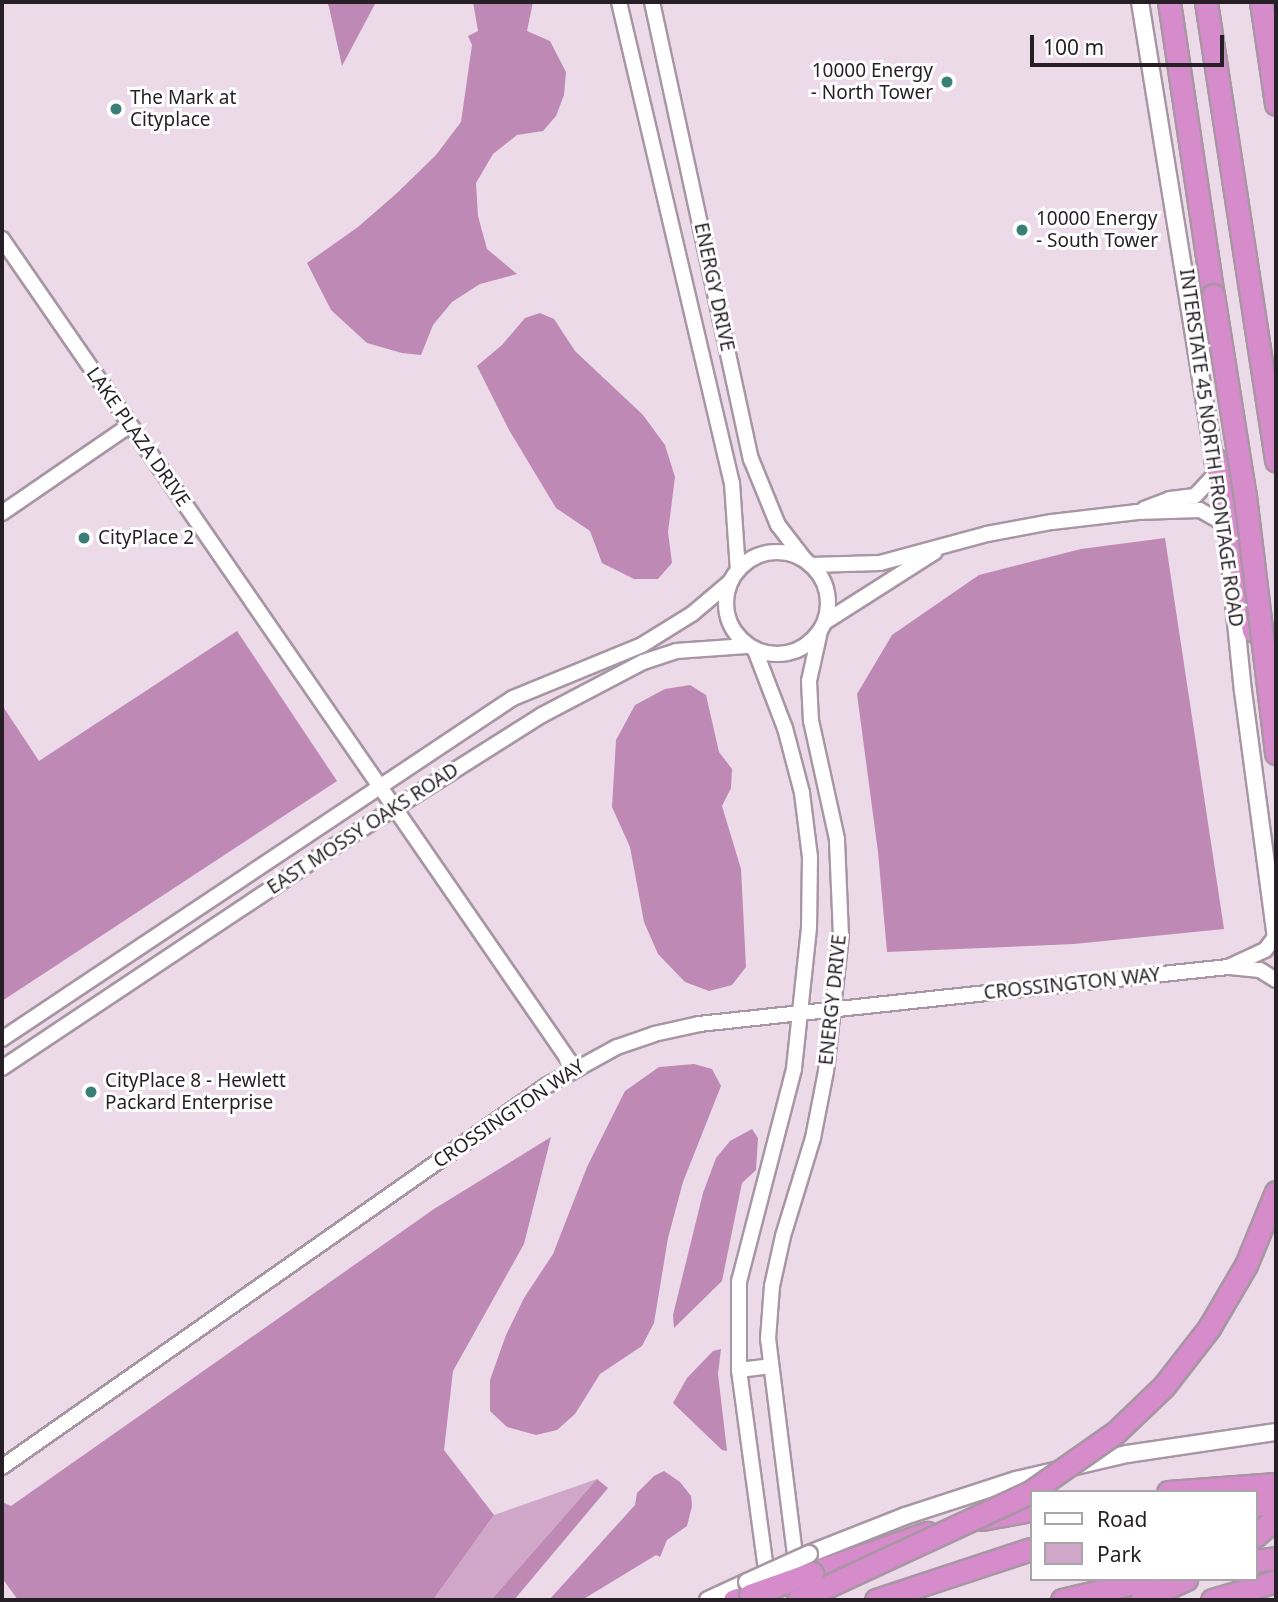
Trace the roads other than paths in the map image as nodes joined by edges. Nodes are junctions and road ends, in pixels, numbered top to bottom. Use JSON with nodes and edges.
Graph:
{"nodes":[{"id":1,"x":619,"y":2,"type":"edge"},
{"id":2,"x":652,"y":2,"type":"edge"},
{"id":3,"x":1140,"y":2,"type":"edge"},
{"id":4,"x":1169,"y":2,"type":"edge"},
{"id":5,"x":1206,"y":2,"type":"edge"},
{"id":6,"x":1261,"y":2,"type":"edge"},
{"id":7,"x":1276,"y":104,"type":"edge"},
{"id":8,"x":2,"y":239,"type":"edge"},
{"id":9,"x":130,"y":425,"type":"junction"},
{"id":10,"x":1276,"y":461,"type":"edge"},
{"id":11,"x":1216,"y":465,"type":"junction"},
{"id":12,"x":1137,"y":512,"type":"junction"},
{"id":13,"x":2,"y":513,"type":"edge"},
{"id":14,"x":1225,"y":524,"type":"junction"},
{"id":15,"x":939,"y":550,"type":"junction"},
{"id":16,"x":808,"y":563,"type":"junction"},
{"id":17,"x":734,"y":575,"type":"junction"},
{"id":18,"x":822,"y":627,"type":"junction"},
{"id":19,"x":751,"y":648,"type":"junction"},
{"id":20,"x":1276,"y":745,"type":"edge"},
{"id":21,"x":1276,"y":753,"type":"edge"},
{"id":22,"x":380,"y":786,"type":"junction"},
{"id":23,"x":396,"y":807,"type":"junction"},
{"id":24,"x":182,"y":917,"type":"junction"},
{"id":25,"x":1276,"y":937,"type":"edge"},
{"id":26,"x":197,"y":938,"type":"junction"},
{"id":27,"x":1228,"y":967,"type":"junction"},
{"id":28,"x":1276,"y":980,"type":"edge"},
{"id":29,"x":832,"y":1010,"type":"junction"},
{"id":30,"x":800,"y":1014,"type":"junction"},
{"id":31,"x":2,"y":1039,"type":"edge"},
{"id":32,"x":4,"y":1061,"type":"edge"},
{"id":33,"x":574,"y":1068,"type":"junction"},
{"id":34,"x":1276,"y":1192,"type":"edge"},
{"id":35,"x":771,"y":1366,"type":"junction"},
{"id":36,"x":739,"y":1370,"type":"junction"},
{"id":37,"x":1276,"y":1432,"type":"edge"},
{"id":38,"x":2,"y":1467,"type":"edge"},
{"id":39,"x":1276,"y":1484,"type":"edge"},
{"id":40,"x":1033,"y":1490,"type":"edge"},
{"id":41,"x":1195,"y":1490,"type":"edge"},
{"id":42,"x":1030,"y":1492,"type":"edge"},
{"id":43,"x":1276,"y":1502,"type":"edge"},
{"id":44,"x":1257,"y":1505,"type":"edge"},
{"id":45,"x":1030,"y":1510,"type":"edge"},
{"id":46,"x":1276,"y":1518,"type":"edge"},
{"id":47,"x":1257,"y":1534,"type":"edge"},
{"id":48,"x":1030,"y":1549,"type":"edge"},
{"id":49,"x":1276,"y":1558,"type":"edge"},
{"id":50,"x":1257,"y":1561,"type":"edge"},
{"id":51,"x":811,"y":1563,"type":"junction"},
{"id":52,"x":1142,"y":1581,"type":"edge"},
{"id":53,"x":1182,"y":1581,"type":"edge"},
{"id":54,"x":1276,"y":1581,"type":"edge"},
{"id":55,"x":750,"y":1594,"type":"edge"},
{"id":56,"x":1070,"y":1598,"type":"edge"},
{"id":57,"x":708,"y":1600,"type":"edge"},
{"id":58,"x":800,"y":1600,"type":"edge"},
{"id":59,"x":876,"y":1600,"type":"edge"},
{"id":60,"x":1141,"y":1600,"type":"edge"},
{"id":61,"x":1212,"y":1600,"type":"edge"}],
"edges":[{"from":1,"to":17,"type":"street","name":"ENERGY DRIVE"},
{"from":2,"to":16,"type":"street","name":"ENERGY DRIVE"},
{"from":3,"to":11,"type":"main road","name":"INTERSTATE 45 NORTH FRONTAGE ROAD"},
{"from":4,"to":21,"type":"highway","bridge":true},
{"from":5,"to":10,"type":"highway"},
{"from":6,"to":7,"type":"highway"},
{"from":8,"to":9,"type":"street","name":"LAKE PLAZA DRIVE"},
{"from":9,"to":13,"type":"street"},
{"from":9,"to":22,"type":"street","name":"LAKE PLAZA DRIVE"},
{"from":11,"to":12,"type":"street"},
{"from":11,"to":14,"type":"main road","name":"INTERSTATE 45 NORTH FRONTAGE ROAD"},
{"from":11,"to":20,"type":"highway"},
{"from":12,"to":14,"type":"street"},
{"from":12,"to":15,"type":"street"},
{"from":14,"to":25,"type":"main road","name":"INTERSTATE 45 NORTH FRONTAGE ROAD"},
{"from":15,"to":16,"type":"street"},
{"from":15,"to":18,"type":"street"},
{"from":16,"to":17,"type":"street"},
{"from":16,"to":18,"type":"street"},
{"from":17,"to":19,"type":"street"},
{"from":17,"to":22,"type":"street","name":"EAST MOSSY OAKS ROAD"},
{"from":18,"to":19,"type":"street"},
{"from":18,"to":29,"type":"street","name":"ENERGY DRIVE"},
{"from":19,"to":23,"type":"street","name":"EAST MOSSY OAKS ROAD"},
{"from":19,"to":30,"type":"street","name":"ENERGY DRIVE"},
{"from":22,"to":23,"type":"street","name":"LAKE PLAZA DRIVE"},
{"from":22,"to":24,"type":"street","name":"EAST MOSSY OAKS ROAD"},
{"from":23,"to":26,"type":"street","name":"EAST MOSSY OAKS ROAD"},
{"from":23,"to":33,"type":"street","name":"LAKE PLAZA DRIVE"},
{"from":24,"to":26,"type":"street"},
{"from":24,"to":31,"type":"street","name":"EAST MOSSY OAKS ROAD"},
{"from":25,"to":27,"type":"street","name":"CROSSINGTON WAY"},
{"from":26,"to":32,"type":"street","name":"EAST MOSSY OAKS ROAD"},
{"from":27,"to":28,"type":"street","name":"CROSSINGTON WAY"},
{"from":27,"to":29,"type":"street","name":"CROSSINGTON WAY"},
{"from":29,"to":30,"type":"street","name":"CROSSINGTON WAY"},
{"from":29,"to":35,"type":"street","name":"ENERGY DRIVE"},
{"from":30,"to":33,"type":"street","name":"CROSSINGTON WAY"},
{"from":30,"to":36,"type":"street","name":"ENERGY DRIVE"},
{"from":33,"to":38,"type":"street","name":"CROSSINGTON WAY"},
{"from":34,"to":40,"type":"highway","bridge":true},
{"from":35,"to":36,"type":"street"},
{"from":35,"to":58,"type":"street","name":"ENERGY DRIVE"},
{"from":36,"to":55,"type":"street","name":"ENERGY DRIVE"},
{"from":37,"to":51,"type":"main road"},
{"from":39,"to":41,"type":"highway"},
{"from":42,"to":58,"type":"highway","bridge":true},
{"from":43,"to":44,"type":"highway"},
{"from":45,"to":51,"type":"highway"},
{"from":46,"to":47,"type":"highway"},
{"from":48,"to":59,"type":"highway"},
{"from":49,"to":50,"type":"highway"},
{"from":51,"to":55,"type":"highway","bridge":true},
{"from":52,"to":56,"type":"highway"},
{"from":53,"to":60,"type":"highway"},
{"from":54,"to":61,"type":"highway"},
{"from":55,"to":57,"type":"main road"}]}
